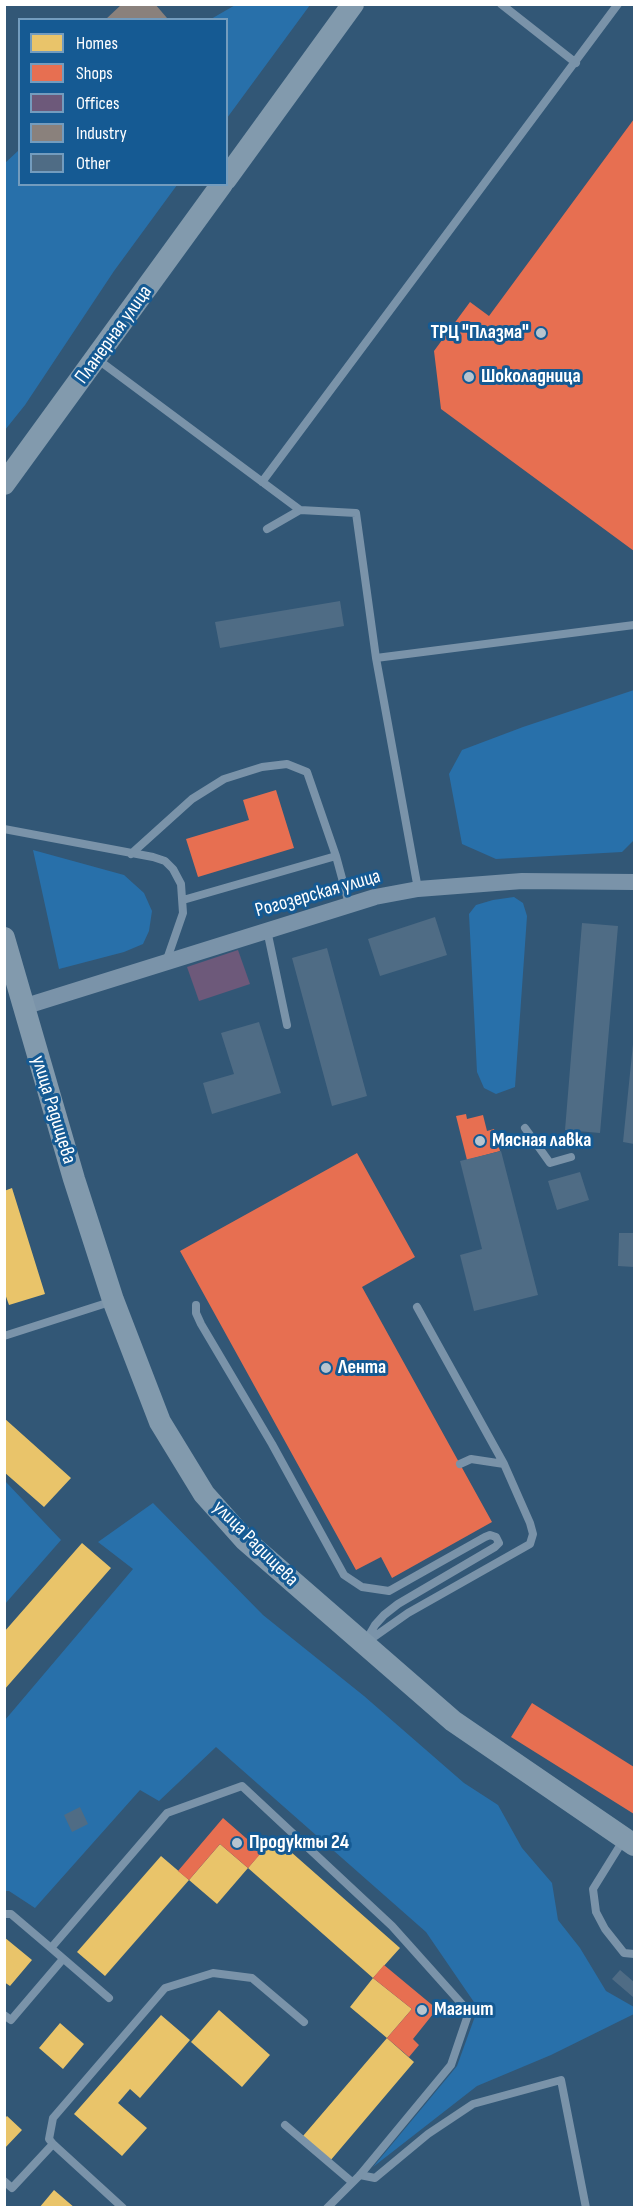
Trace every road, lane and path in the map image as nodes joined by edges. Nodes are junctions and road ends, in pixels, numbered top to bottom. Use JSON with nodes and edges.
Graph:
{"nodes":[{"id":1,"x":353,"y":4,"type":"edge"},
{"id":2,"x":501,"y":4,"type":"edge"},
{"id":3,"x":618,"y":4,"type":"edge"},
{"id":4,"x":576,"y":63,"type":"junction"},
{"id":5,"x":228,"y":176,"type":"edge"},
{"id":6,"x":221,"y":186,"type":"edge"},
{"id":7,"x":97,"y":359,"type":"junction"},
{"id":8,"x":262,"y":483,"type":"junction"},
{"id":9,"x":4,"y":484,"type":"edge"},
{"id":10,"x":300,"y":510,"type":"junction"},
{"id":11,"x":267,"y":529,"type":"dead end"},
{"id":12,"x":634,"y":625,"type":"edge"},
{"id":13,"x":376,"y":658,"type":"junction"},
{"id":14,"x":4,"y":829,"type":"edge"},
{"id":15,"x":131,"y":854,"type":"junction"},
{"id":16,"x":336,"y":856,"type":"junction"},
{"id":17,"x":634,"y":882,"type":"edge"},
{"id":18,"x":418,"y":889,"type":"junction"},
{"id":19,"x":183,"y":900,"type":"junction"},
{"id":20,"x":349,"y":904,"type":"junction"},
{"id":21,"x":267,"y":930,"type":"junction"},
{"id":22,"x":4,"y":938,"type":"edge"},
{"id":23,"x":166,"y":962,"type":"junction"},
{"id":24,"x":14,"y":1010,"type":"edge"},
{"id":25,"x":287,"y":1025,"type":"dead end"},
{"id":26,"x":525,"y":1128,"type":"dead end"},
{"id":27,"x":571,"y":1157,"type":"dead end"},
{"id":28,"x":113,"y":1300,"type":"junction"},
{"id":29,"x":196,"y":1305,"type":"dead end"},
{"id":30,"x":417,"y":1307,"type":"dead end"},
{"id":31,"x":4,"y":1336,"type":"edge"},
{"id":32,"x":460,"y":1464,"type":"dead end"},
{"id":33,"x":504,"y":1464,"type":"junction"},
{"id":34,"x":365,"y":1645,"type":"junction"},
{"id":35,"x":629,"y":1842,"type":"edge"},
{"id":36,"x":4,"y":1914,"type":"edge"},
{"id":37,"x":51,"y":1948,"type":"junction"},
{"id":38,"x":634,"y":1953,"type":"edge"},
{"id":39,"x":63,"y":1959,"type":"junction"},
{"id":40,"x":109,"y":1998,"type":"dead end"},
{"id":41,"x":4,"y":2015,"type":"edge"},
{"id":42,"x":304,"y":2022,"type":"dead end"},
{"id":43,"x":285,"y":2125,"type":"dead end"},
{"id":44,"x":53,"y":2144,"type":"junction"},
{"id":45,"x":360,"y":2175,"type":"junction"},
{"id":46,"x":4,"y":2181,"type":"edge"},
{"id":47,"x":352,"y":2182,"type":"junction"},
{"id":48,"x":123,"y":2208,"type":"edge"},
{"id":49,"x":327,"y":2208,"type":"edge"},
{"id":50,"x":586,"y":2208,"type":"edge"}],
"edges":[{"from":1,"to":5,"type":"street"},
{"from":2,"to":4,"type":"lane"},
{"from":3,"to":4,"type":"lane"},
{"from":4,"to":8,"type":"lane"},
{"from":6,"to":7,"type":"street","name":"Планерная улица"},
{"from":7,"to":8,"type":"lane"},
{"from":7,"to":9,"type":"street","name":"Планерная улица"},
{"from":8,"to":10,"type":"lane"},
{"from":10,"to":11,"type":"lane"},
{"from":10,"to":13,"type":"lane"},
{"from":12,"to":13,"type":"lane"},
{"from":13,"to":18,"type":"lane"},
{"from":14,"to":15,"type":"lane"},
{"from":15,"to":16,"type":"lane"},
{"from":15,"to":19,"type":"lane"},
{"from":16,"to":19,"type":"lane"},
{"from":16,"to":20,"type":"lane"},
{"from":17,"to":18,"type":"street","name":"Рогозерская улица"},
{"from":18,"to":20,"type":"street","name":"Рогозерская улица"},
{"from":19,"to":23,"type":"lane"},
{"from":20,"to":21,"type":"street","name":"Рогозерская улица"},
{"from":21,"to":23,"type":"street","name":"Рогозерская улица"},
{"from":21,"to":25,"type":"lane"},
{"from":22,"to":24,"type":"street"},
{"from":23,"to":24,"type":"street","name":"Рогозерская улица"},
{"from":24,"to":28,"type":"street","name":"улица Радищева"},
{"from":26,"to":27,"type":"lane"},
{"from":28,"to":31,"type":"lane"},
{"from":28,"to":34,"type":"street","name":"улица Радищева"},
{"from":29,"to":34,"type":"lane"},
{"from":30,"to":33,"type":"lane"},
{"from":32,"to":33,"type":"lane"},
{"from":33,"to":34,"type":"lane"},
{"from":34,"to":35,"type":"street","name":"улица Радищева"},
{"from":35,"to":38,"type":"lane"},
{"from":36,"to":37,"type":"lane"},
{"from":37,"to":39,"type":"lane"},
{"from":37,"to":45,"type":"lane"},
{"from":39,"to":40,"type":"lane"},
{"from":39,"to":41,"type":"lane"},
{"from":42,"to":44,"type":"lane"},
{"from":43,"to":47,"type":"lane"},
{"from":44,"to":46,"type":"lane"},
{"from":44,"to":48,"type":"lane"},
{"from":45,"to":47,"type":"lane"},
{"from":45,"to":50,"type":"lane"},
{"from":47,"to":49,"type":"lane"}]}
